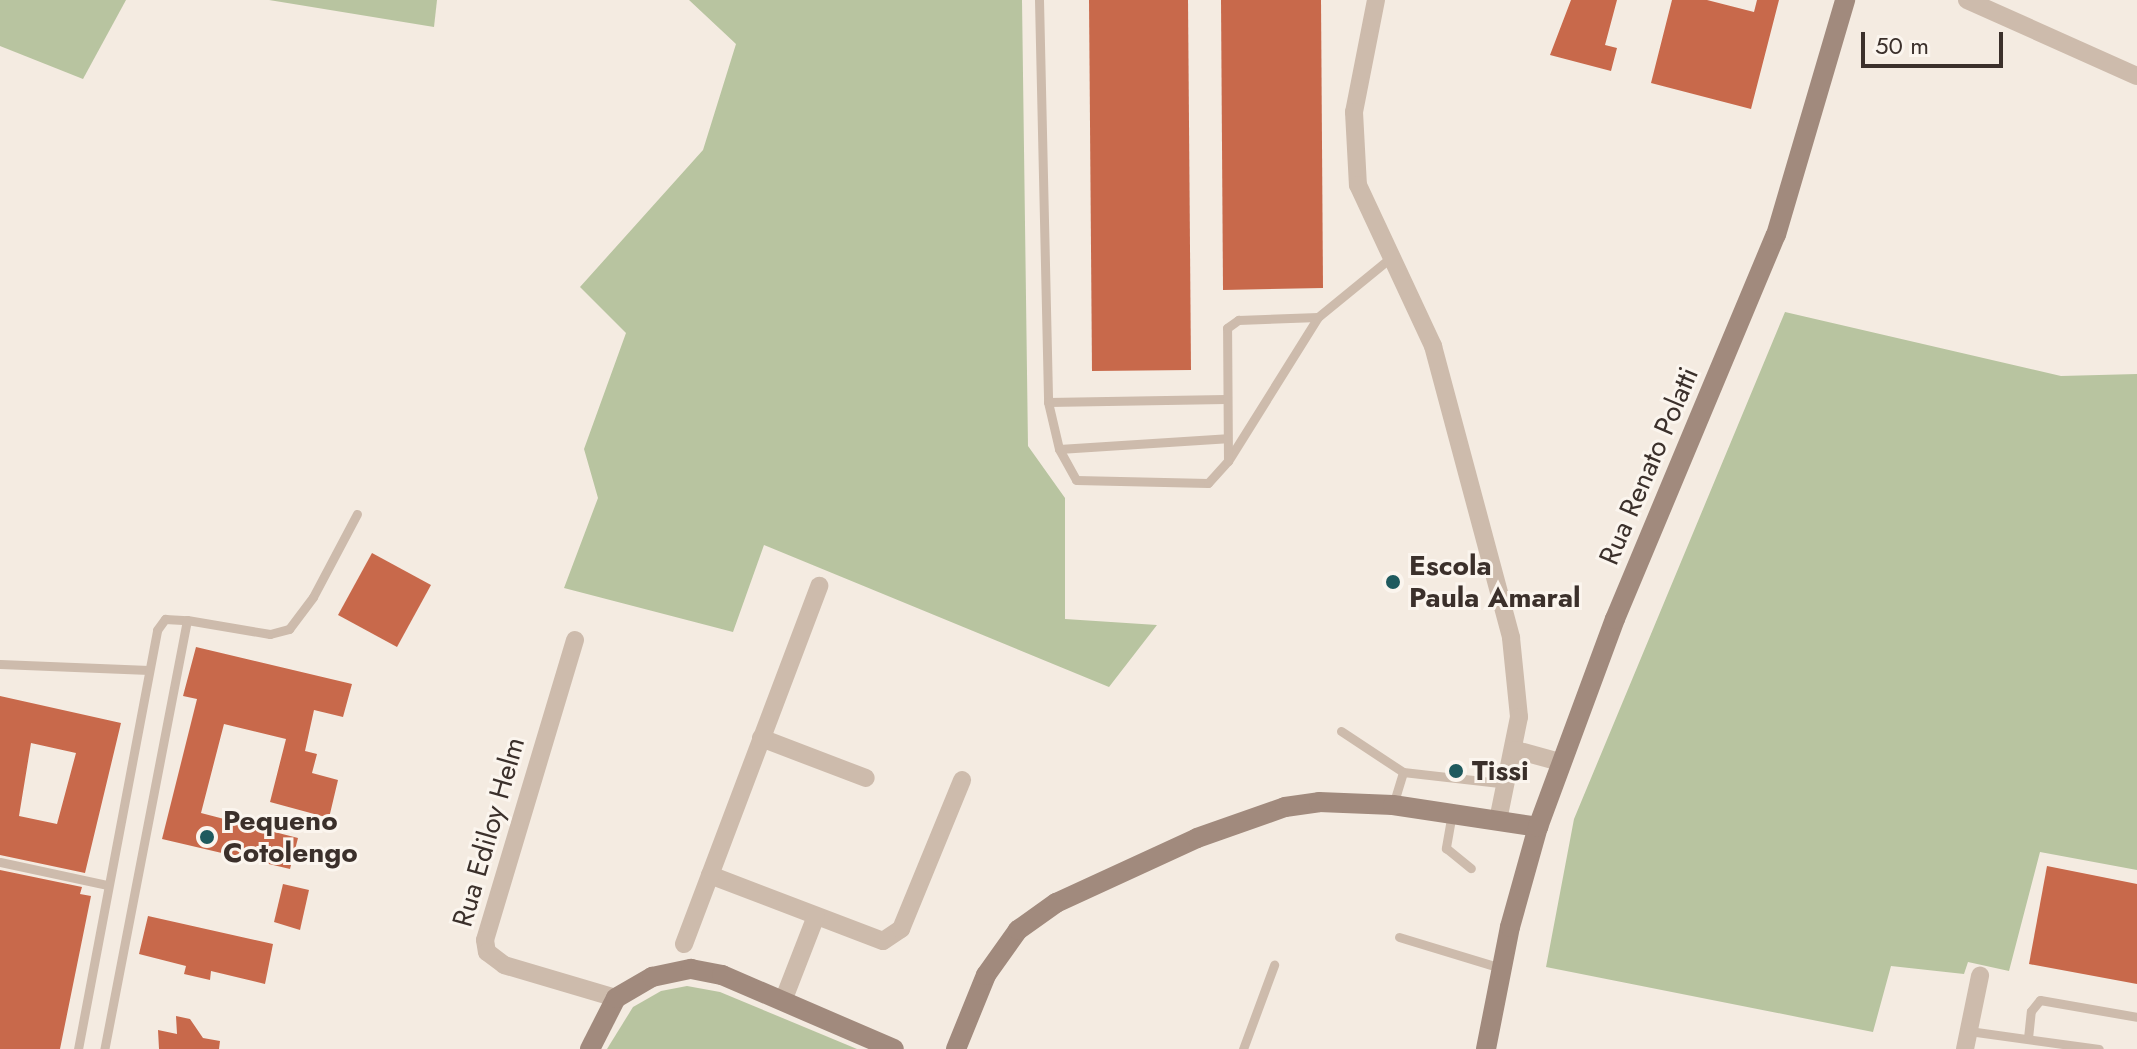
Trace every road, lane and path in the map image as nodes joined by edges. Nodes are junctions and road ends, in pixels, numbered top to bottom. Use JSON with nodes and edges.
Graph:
{"nodes":[{"id":1,"x":1039,"y":0,"type":"edge"},
{"id":2,"x":1376,"y":0,"type":"edge"},
{"id":3,"x":1845,"y":0,"type":"edge"},
{"id":4,"x":1967,"y":0,"type":"edge"},
{"id":5,"x":2137,"y":76,"type":"edge"},
{"id":6,"x":1389,"y":259,"type":"junction"},
{"id":7,"x":1318,"y":317,"type":"junction"},
{"id":8,"x":1225,"y":399,"type":"junction"},
{"id":9,"x":1048,"y":402,"type":"junction"},
{"id":10,"x":1227,"y":438,"type":"junction"},
{"id":11,"x":1059,"y":449,"type":"junction"},
{"id":12,"x":1228,"y":461,"type":"junction"},
{"id":13,"x":357,"y":514,"type":"dead end"},
{"id":14,"x":819,"y":586,"type":"dead end"},
{"id":15,"x":187,"y":620,"type":"junction"},
{"id":16,"x":575,"y":640,"type":"dead end"},
{"id":17,"x":0,"y":664,"type":"edge"},
{"id":18,"x":149,"y":670,"type":"junction"},
{"id":19,"x":1341,"y":731,"type":"dead end"},
{"id":20,"x":761,"y":738,"type":"junction"},
{"id":21,"x":1516,"y":750,"type":"junction"},
{"id":22,"x":1560,"y":762,"type":"junction"},
{"id":23,"x":1403,"y":772,"type":"junction"},
{"id":24,"x":866,"y":778,"type":"dead end"},
{"id":25,"x":962,"y":780,"type":"dead end"},
{"id":26,"x":1508,"y":784,"type":"junction"},
{"id":27,"x":1393,"y":805,"type":"junction"},
{"id":28,"x":1452,"y":813,"type":"junction"},
{"id":29,"x":1498,"y":820,"type":"junction"},
{"id":30,"x":1538,"y":827,"type":"junction"},
{"id":31,"x":0,"y":862,"type":"edge"},
{"id":32,"x":1471,"y":868,"type":"dead end"},
{"id":33,"x":710,"y":875,"type":"junction"},
{"id":34,"x":107,"y":885,"type":"junction"},
{"id":35,"x":816,"y":916,"type":"junction"},
{"id":36,"x":1399,"y":937,"type":"dead end"},
{"id":37,"x":684,"y":944,"type":"dead end"},
{"id":38,"x":1274,"y":965,"type":"dead end"},
{"id":39,"x":1501,"y":968,"type":"junction"},
{"id":40,"x":1980,"y":976,"type":"dead end"},
{"id":41,"x":616,"y":998,"type":"junction"},
{"id":42,"x":783,"y":1001,"type":"junction"},
{"id":43,"x":2137,"y":1017,"type":"edge"},
{"id":44,"x":2028,"y":1038,"type":"junction"},
{"id":45,"x":1967,"y":1040,"type":"edge"},
{"id":46,"x":78,"y":1049,"type":"edge"},
{"id":47,"x":104,"y":1049,"type":"edge"},
{"id":48,"x":590,"y":1049,"type":"edge"},
{"id":49,"x":894,"y":1049,"type":"edge"},
{"id":50,"x":956,"y":1049,"type":"edge"},
{"id":51,"x":1243,"y":1049,"type":"edge"},
{"id":52,"x":1486,"y":1049,"type":"edge"},
{"id":53,"x":2099,"y":1049,"type":"edge"}],
"edges":[{"from":1,"to":9,"type":"lane"},
{"from":2,"to":6,"type":"street"},
{"from":3,"to":22,"type":"main road","name":"Rua Renato Polatti"},
{"from":4,"to":5,"type":"street"},
{"from":6,"to":7,"type":"lane"},
{"from":6,"to":21,"type":"street"},
{"from":7,"to":8,"type":"lane"},
{"from":7,"to":12,"type":"lane"},
{"from":8,"to":9,"type":"lane"},
{"from":8,"to":10,"type":"lane"},
{"from":9,"to":11,"type":"lane"},
{"from":10,"to":11,"type":"lane"},
{"from":10,"to":12,"type":"lane"},
{"from":11,"to":12,"type":"lane"},
{"from":13,"to":15,"type":"lane"},
{"from":14,"to":20,"type":"street"},
{"from":15,"to":18,"type":"lane"},
{"from":15,"to":47,"type":"lane"},
{"from":16,"to":41,"type":"street","name":"Rua Ediloy Helm"},
{"from":17,"to":18,"type":"lane"},
{"from":18,"to":34,"type":"lane"},
{"from":19,"to":23,"type":"lane"},
{"from":20,"to":24,"type":"street"},
{"from":20,"to":33,"type":"street"},
{"from":21,"to":22,"type":"street"},
{"from":21,"to":26,"type":"street"},
{"from":22,"to":30,"type":"main road","name":"Rua Renato Polatti"},
{"from":23,"to":26,"type":"lane"},
{"from":23,"to":27,"type":"lane"},
{"from":25,"to":35,"type":"street"},
{"from":26,"to":29,"type":"street"},
{"from":27,"to":28,"type":"main road"},
{"from":27,"to":50,"type":"main road"},
{"from":28,"to":29,"type":"main road"},
{"from":28,"to":32,"type":"lane"},
{"from":29,"to":30,"type":"main road"},
{"from":30,"to":39,"type":"main road","name":"Rua Renato Polatti"},
{"from":31,"to":34,"type":"lane"},
{"from":33,"to":35,"type":"street"},
{"from":33,"to":37,"type":"street"},
{"from":34,"to":46,"type":"lane"},
{"from":35,"to":42,"type":"street"},
{"from":36,"to":39,"type":"lane"},
{"from":38,"to":51,"type":"lane"},
{"from":39,"to":52,"type":"main road","name":"Rua Renato Polatti"},
{"from":40,"to":45,"type":"street"},
{"from":41,"to":42,"type":"main road"},
{"from":41,"to":48,"type":"main road"},
{"from":42,"to":49,"type":"main road"},
{"from":43,"to":44,"type":"lane"},
{"from":44,"to":45,"type":"lane"},
{"from":44,"to":53,"type":"lane"}]}
